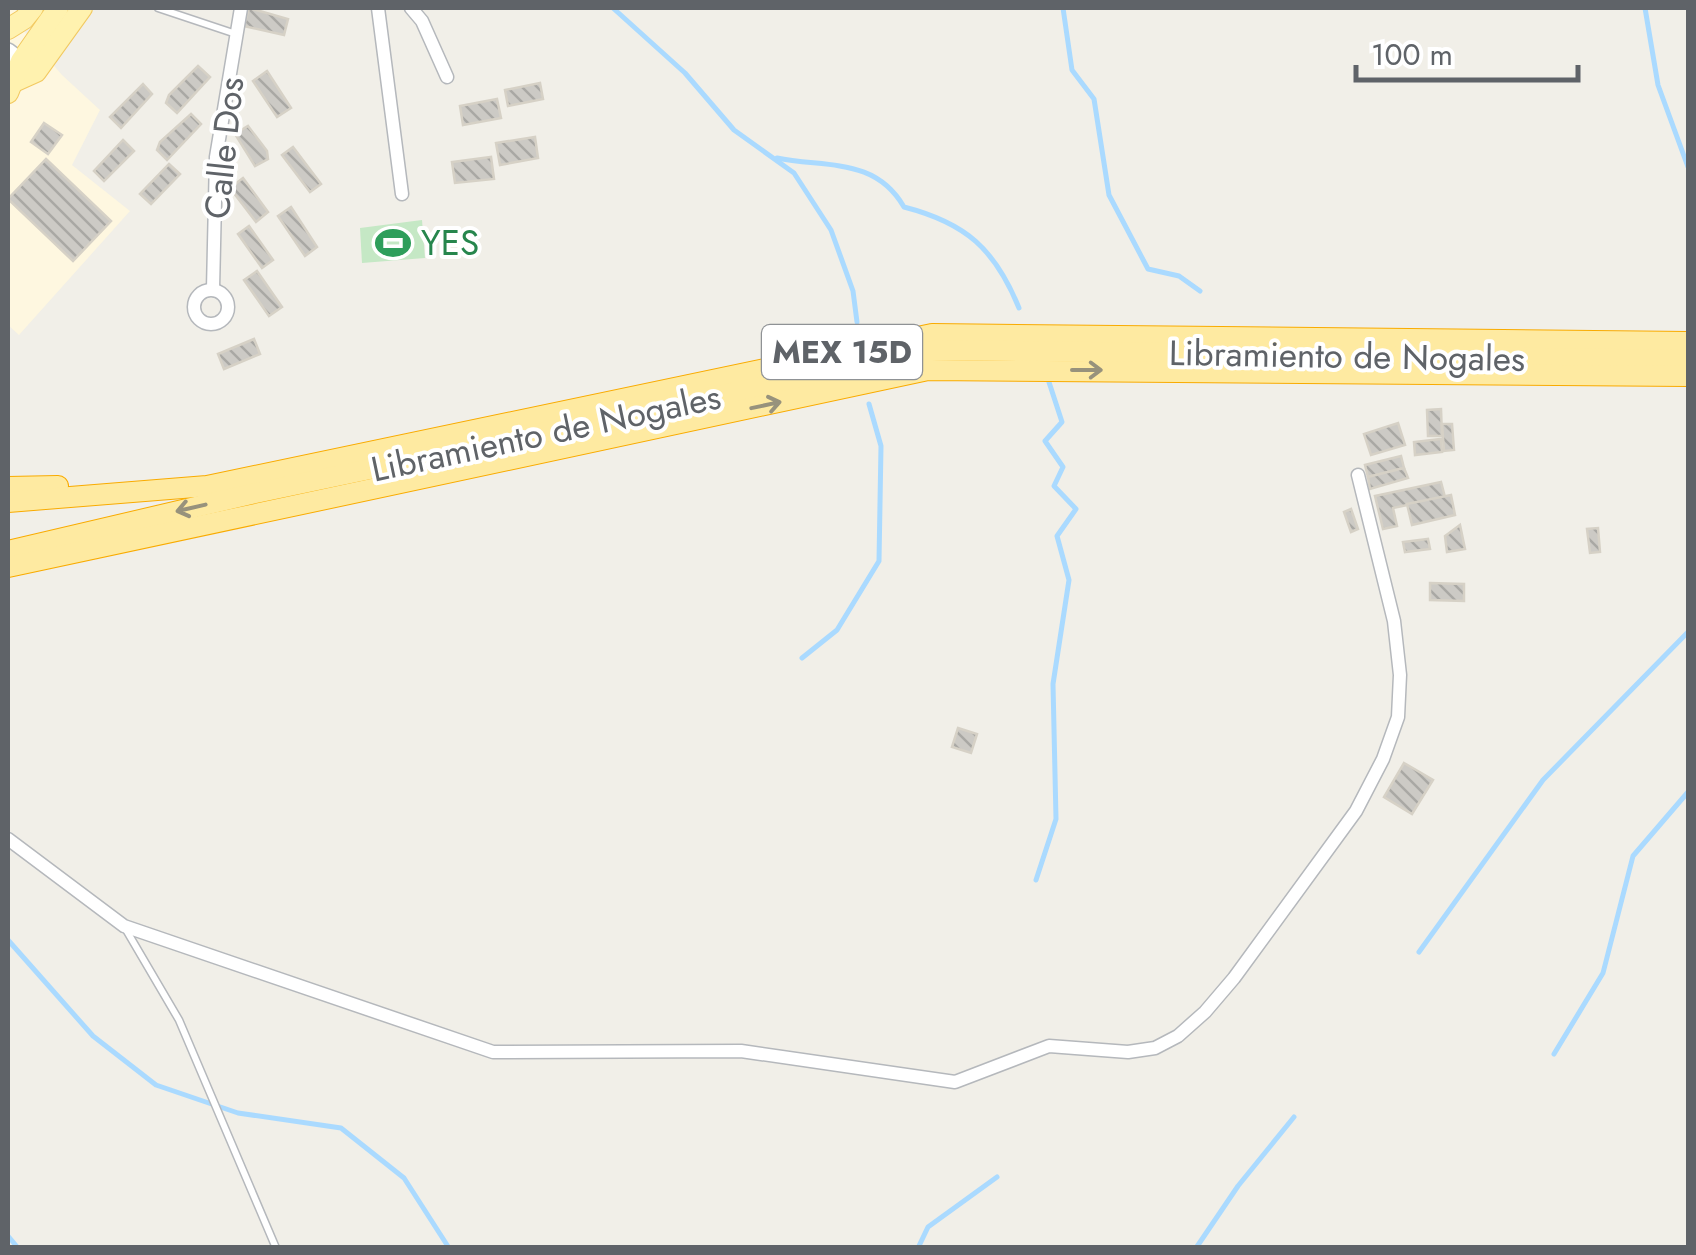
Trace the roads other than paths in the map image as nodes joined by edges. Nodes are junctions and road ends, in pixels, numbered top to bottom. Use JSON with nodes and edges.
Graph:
{"nodes":[{"id":1,"x":33,"y":8,"type":"edge"},
{"id":2,"x":58,"y":8,"type":"edge"},
{"id":3,"x":82,"y":8,"type":"edge"},
{"id":4,"x":158,"y":8,"type":"edge"},
{"id":5,"x":241,"y":8,"type":"edge"},
{"id":6,"x":378,"y":8,"type":"edge"},
{"id":7,"x":411,"y":8,"type":"edge"},
{"id":8,"x":8,"y":29,"type":"edge"},
{"id":9,"x":238,"y":34,"type":"junction"},
{"id":10,"x":18,"y":72,"type":"edge"},
{"id":11,"x":446,"y":77,"type":"dead end"},
{"id":12,"x":402,"y":194,"type":"dead end"},
{"id":13,"x":213,"y":290,"type":"dead end"},
{"id":14,"x":1688,"y":330,"type":"edge"},
{"id":15,"x":1688,"y":342,"type":"edge"},
{"id":16,"x":1688,"y":360,"type":"edge"},
{"id":17,"x":1688,"y":376,"type":"edge"},
{"id":18,"x":1358,"y":475,"type":"dead end"},
{"id":19,"x":8,"y":487,"type":"edge"},
{"id":20,"x":8,"y":502,"type":"edge"},
{"id":21,"x":8,"y":551,"type":"edge"},
{"id":22,"x":8,"y":567,"type":"edge"},
{"id":23,"x":9,"y":842,"type":"edge"},
{"id":24,"x":124,"y":926,"type":"junction"},
{"id":25,"x":276,"y":1248,"type":"edge"}],
"edges":[{"from":1,"to":8,"type":"main road"},
{"from":2,"to":10,"type":"main road"},
{"from":3,"to":10,"type":"main road"},
{"from":4,"to":9,"type":"lane"},
{"from":5,"to":9,"type":"street","name":"Calle Dos"},
{"from":6,"to":12,"type":"street"},
{"from":7,"to":11,"type":"street"},
{"from":9,"to":13,"type":"street","name":"Calle Dos"},
{"from":14,"to":19,"type":"highway","number":"MEX 15D"},
{"from":15,"to":20,"type":"highway","number":"MEX 15D"},
{"from":16,"to":21,"type":"highway","name":"Libramiento de Nogales","number":"MEX 15D","one_way":true},
{"from":22,"to":17,"type":"highway","name":"Libramiento de Nogales","number":"MEX 15D","one_way":true},
{"from":18,"to":24,"type":"street"},
{"from":23,"to":24,"type":"street"},
{"from":24,"to":25,"type":"lane"}]}
